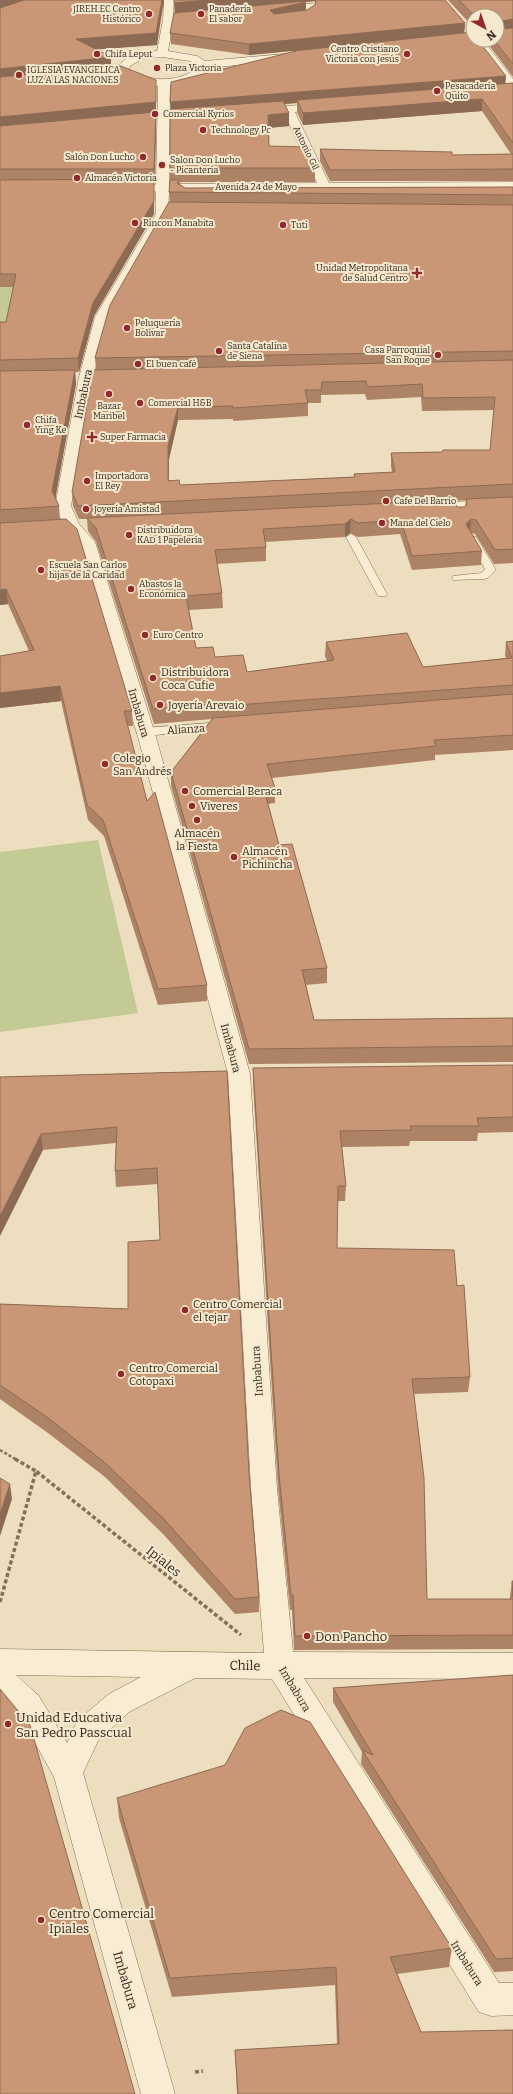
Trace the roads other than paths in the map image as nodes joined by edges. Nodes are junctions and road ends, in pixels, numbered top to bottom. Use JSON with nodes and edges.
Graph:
{"nodes":[{"id":1,"x":169,"y":0,"type":"edge"},
{"id":2,"x":380,"y":0,"type":"edge"},
{"id":3,"x":262,"y":11,"type":"edge"},
{"id":4,"x":216,"y":16,"type":"edge"},
{"id":5,"x":168,"y":20,"type":"junction"},
{"id":6,"x":482,"y":48,"type":"edge"},
{"id":7,"x":162,"y":54,"type":"junction"},
{"id":8,"x":303,"y":55,"type":"edge"},
{"id":9,"x":203,"y":65,"type":"junction"},
{"id":10,"x":124,"y":72,"type":"junction"},
{"id":11,"x":109,"y":73,"type":"edge"},
{"id":12,"x":164,"y":82,"type":"junction"},
{"id":13,"x":513,"y":87,"type":"edge"},
{"id":14,"x":500,"y":92,"type":"edge"},
{"id":15,"x":513,"y":92,"type":"edge"},
{"id":16,"x":338,"y":105,"type":"edge"},
{"id":17,"x":288,"y":109,"type":"junction"},
{"id":18,"x":245,"y":112,"type":"edge"},
{"id":19,"x":177,"y":117,"type":"edge"},
{"id":20,"x":164,"y":118,"type":"junction"},
{"id":21,"x":151,"y":119,"type":"edge"},
{"id":22,"x":151,"y":186,"type":"junction"},
{"id":23,"x":513,"y":186,"type":"edge"},
{"id":24,"x":325,"y":187,"type":"junction"},
{"id":25,"x":163,"y":209,"type":"junction"},
{"id":26,"x":176,"y":209,"type":"edge"},
{"id":27,"x":513,"y":504,"type":"edge"},
{"id":28,"x":418,"y":509,"type":"edge"},
{"id":29,"x":95,"y":524,"type":"edge"},
{"id":30,"x":65,"y":526,"type":"junction"},
{"id":31,"x":351,"y":537,"type":"dead end"},
{"id":32,"x":471,"y":537,"type":"edge"},
{"id":33,"x":457,"y":578,"type":"dead end"},
{"id":34,"x":382,"y":594,"type":"dead end"},
{"id":35,"x":238,"y":725,"type":"edge"},
{"id":36,"x":145,"y":732,"type":"junction"},
{"id":37,"x":239,"y":1074,"type":"junction"},
{"id":38,"x":261,"y":1074,"type":"edge"},
{"id":39,"x":214,"y":1075,"type":"edge"},
{"id":40,"x":0,"y":1662,"type":"edge"},
{"id":41,"x":193,"y":1665,"type":"junction"},
{"id":42,"x":280,"y":1666,"type":"junction"},
{"id":43,"x":513,"y":1666,"type":"edge"},
{"id":44,"x":0,"y":1679,"type":"edge"},
{"id":45,"x":68,"y":1773,"type":"junction"},
{"id":46,"x":502,"y":2000,"type":"edge"},
{"id":47,"x":158,"y":2094,"type":"edge"}],
"edges":[{"from":1,"to":5,"type":"street"},
{"from":2,"to":3,"type":"street"},
{"from":4,"to":5,"type":"street"},
{"from":5,"to":7,"type":"street"},
{"from":6,"to":13,"type":"street"},
{"from":7,"to":9,"type":"street"},
{"from":7,"to":10,"type":"street"},
{"from":8,"to":9,"type":"street"},
{"from":9,"to":12,"type":"street"},
{"from":10,"to":11,"type":"street"},
{"from":10,"to":12,"type":"street"},
{"from":12,"to":20,"type":"street","name":"Imbabura"},
{"from":14,"to":15,"type":"street"},
{"from":16,"to":17,"type":"street"},
{"from":17,"to":18,"type":"street"},
{"from":17,"to":24,"type":"street","name":"Antonio Gil"},
{"from":19,"to":20,"type":"street"},
{"from":20,"to":21,"type":"street"},
{"from":20,"to":22,"type":"street","name":"Imbabura"},
{"from":22,"to":24,"type":"street","name":"Avenida 24 de Mayo"},
{"from":22,"to":25,"type":"street","name":"Imbabura"},
{"from":23,"to":24,"type":"street","name":"Avenida 24 de Mayo"},
{"from":25,"to":26,"type":"street"},
{"from":25,"to":30,"type":"street","name":"Imbabura"},
{"from":27,"to":28,"type":"street"},
{"from":29,"to":30,"type":"street"},
{"from":30,"to":36,"type":"street","name":"Imbabura"},
{"from":31,"to":34,"type":"lane"},
{"from":32,"to":33,"type":"lane"},
{"from":35,"to":36,"type":"lane","name":"Alianza"},
{"from":36,"to":37,"type":"street","name":"Imbabura"},
{"from":37,"to":38,"type":"street"},
{"from":37,"to":39,"type":"street"},
{"from":37,"to":42,"type":"street","name":"Imbabura"},
{"from":40,"to":41,"type":"street","name":"Chile"},
{"from":41,"to":42,"type":"street","name":"Chile"},
{"from":41,"to":45,"type":"street"},
{"from":42,"to":43,"type":"street","name":"Chile"},
{"from":42,"to":46,"type":"street","name":"Imbabura"},
{"from":44,"to":45,"type":"street","name":"Imbabura"},
{"from":45,"to":47,"type":"street","name":"Imbabura"}]}
